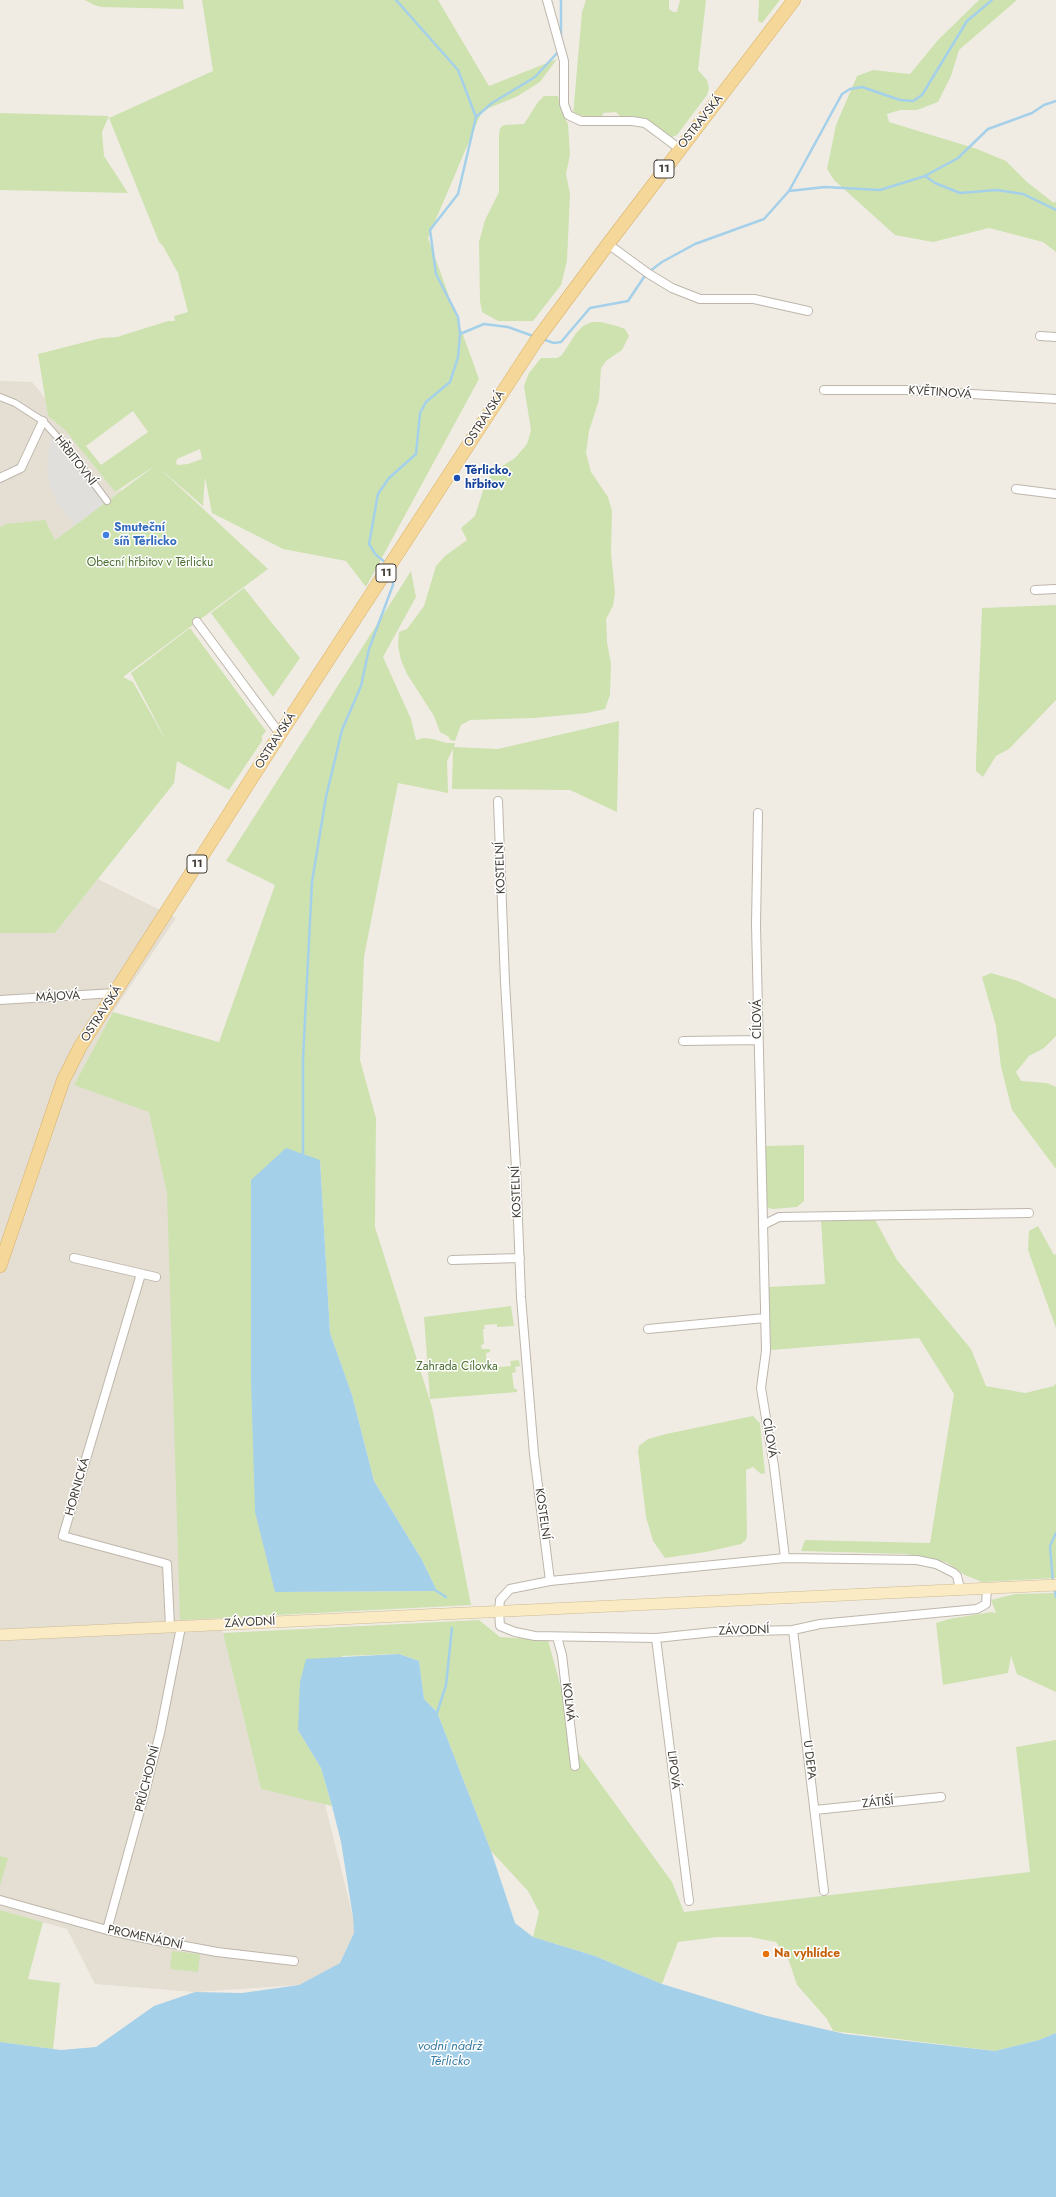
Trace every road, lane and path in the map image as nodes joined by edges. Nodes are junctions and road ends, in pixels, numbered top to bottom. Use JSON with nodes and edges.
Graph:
{"nodes":[{"id":1,"x":547,"y":0,"type":"edge"},
{"id":2,"x":794,"y":0,"type":"edge"},
{"id":3,"x":680,"y":149,"type":"junction"},
{"id":4,"x":608,"y":244,"type":"junction"},
{"id":5,"x":808,"y":311,"type":"dead end"},
{"id":6,"x":1040,"y":336,"type":"dead end"},
{"id":7,"x":1056,"y":337,"type":"edge"},
{"id":8,"x":824,"y":390,"type":"dead end"},
{"id":9,"x":0,"y":397,"type":"edge"},
{"id":10,"x":1056,"y":400,"type":"edge"},
{"id":11,"x":43,"y":421,"type":"junction"},
{"id":12,"x":0,"y":478,"type":"edge"},
{"id":13,"x":1016,"y":489,"type":"dead end"},
{"id":14,"x":1056,"y":494,"type":"edge"},
{"id":15,"x":107,"y":501,"type":"dead end"},
{"id":16,"x":1056,"y":589,"type":"edge"},
{"id":17,"x":1035,"y":590,"type":"dead end"},
{"id":18,"x":197,"y":622,"type":"dead end"},
{"id":19,"x":280,"y":734,"type":"junction"},
{"id":20,"x":498,"y":801,"type":"dead end"},
{"id":21,"x":758,"y":813,"type":"dead end"},
{"id":22,"x":115,"y":993,"type":"junction"},
{"id":23,"x":0,"y":1000,"type":"edge"},
{"id":24,"x":758,"y":1040,"type":"junction"},
{"id":25,"x":683,"y":1041,"type":"dead end"},
{"id":26,"x":1029,"y":1213,"type":"dead end"},
{"id":27,"x":763,"y":1225,"type":"junction"},
{"id":28,"x":74,"y":1258,"type":"dead end"},
{"id":29,"x":520,"y":1258,"type":"junction"},
{"id":30,"x":452,"y":1260,"type":"dead end"},
{"id":31,"x":0,"y":1266,"type":"edge"},
{"id":32,"x":141,"y":1274,"type":"junction"},
{"id":33,"x":156,"y":1277,"type":"dead end"},
{"id":34,"x":765,"y":1318,"type":"junction"},
{"id":35,"x":648,"y":1329,"type":"dead end"},
{"id":36,"x":785,"y":1558,"type":"junction"},
{"id":37,"x":550,"y":1581,"type":"junction"},
{"id":38,"x":1056,"y":1584,"type":"edge"},
{"id":39,"x":987,"y":1588,"type":"junction"},
{"id":40,"x":960,"y":1589,"type":"junction"},
{"id":41,"x":499,"y":1611,"type":"junction"},
{"id":42,"x":176,"y":1627,"type":"junction"},
{"id":43,"x":793,"y":1630,"type":"junction"},
{"id":44,"x":0,"y":1635,"type":"edge"},
{"id":45,"x":557,"y":1637,"type":"junction"},
{"id":46,"x":656,"y":1638,"type":"junction"},
{"id":47,"x":575,"y":1766,"type":"dead end"},
{"id":48,"x":941,"y":1797,"type":"dead end"},
{"id":49,"x":815,"y":1810,"type":"junction"},
{"id":50,"x":824,"y":1891,"type":"dead end"},
{"id":51,"x":0,"y":1900,"type":"edge"},
{"id":52,"x":689,"y":1902,"type":"dead end"},
{"id":53,"x":107,"y":1930,"type":"junction"},
{"id":54,"x":294,"y":1961,"type":"dead end"}],
"edges":[{"from":1,"to":3,"type":"street"},
{"from":2,"to":3,"type":"main road","name":"OSTRAVSKÁ","number":"11"},
{"from":3,"to":4,"type":"main road","name":"OSTRAVSKÁ","number":"11"},
{"from":4,"to":5,"type":"street"},
{"from":4,"to":19,"type":"main road","name":"OSTRAVSKÁ","number":"11"},
{"from":6,"to":7,"type":"street"},
{"from":8,"to":10,"type":"street","name":"KVĚTINOVÁ"},
{"from":9,"to":11,"type":"street","name":"HŘBITOVNÍ"},
{"from":11,"to":12,"type":"street","name":"HŘBITOVNÍ"},
{"from":11,"to":15,"type":"street","name":"HŘBITOVNÍ"},
{"from":13,"to":14,"type":"street"},
{"from":16,"to":17,"type":"street"},
{"from":18,"to":19,"type":"street"},
{"from":19,"to":22,"type":"main road","name":"OSTRAVSKÁ","number":"11"},
{"from":20,"to":29,"type":"street","name":"KOSTELNÍ"},
{"from":21,"to":24,"type":"street","name":"CÍLOVÁ"},
{"from":22,"to":23,"type":"street","name":"MÁJOVÁ"},
{"from":22,"to":31,"type":"main road","name":"OSTRAVSKÁ","number":"11"},
{"from":24,"to":25,"type":"street"},
{"from":24,"to":27,"type":"street","name":"CÍLOVÁ"},
{"from":26,"to":27,"type":"street"},
{"from":27,"to":34,"type":"street","name":"CÍLOVÁ"},
{"from":28,"to":32,"type":"street"},
{"from":29,"to":30,"type":"street"},
{"from":29,"to":37,"type":"street","name":"KOSTELNÍ"},
{"from":32,"to":33,"type":"street"},
{"from":32,"to":42,"type":"street","name":"HORNICKÁ"},
{"from":34,"to":35,"type":"street"},
{"from":34,"to":36,"type":"street","name":"CÍLOVÁ"},
{"from":36,"to":37,"type":"street"},
{"from":36,"to":40,"type":"street"},
{"from":37,"to":41,"type":"street"},
{"from":38,"to":39,"type":"main road","name":"ZÁVODNÍ"},
{"from":39,"to":40,"type":"main road","name":"ZÁVODNÍ"},
{"from":39,"to":43,"type":"street","name":"ZÁVODNÍ"},
{"from":40,"to":41,"type":"main road","name":"ZÁVODNÍ"},
{"from":41,"to":42,"type":"main road","name":"ZÁVODNÍ"},
{"from":41,"to":45,"type":"street","name":"ZÁVODNÍ"},
{"from":42,"to":44,"type":"main road","name":"ZÁVODNÍ"},
{"from":42,"to":53,"type":"street","name":"PRŮCHODNÍ"},
{"from":43,"to":46,"type":"street","name":"ZÁVODNÍ"},
{"from":43,"to":49,"type":"street","name":"U DEPA"},
{"from":45,"to":46,"type":"street","name":"ZÁVODNÍ"},
{"from":45,"to":47,"type":"street","name":"KOLMÁ"},
{"from":46,"to":52,"type":"street","name":"LIPOVÁ"},
{"from":48,"to":49,"type":"street","name":"ZÁTIŠÍ"},
{"from":49,"to":50,"type":"street","name":"U DEPA"},
{"from":51,"to":53,"type":"street","name":"PROMENÁDNÍ"},
{"from":53,"to":54,"type":"street","name":"PROMENÁDNÍ"}]}
